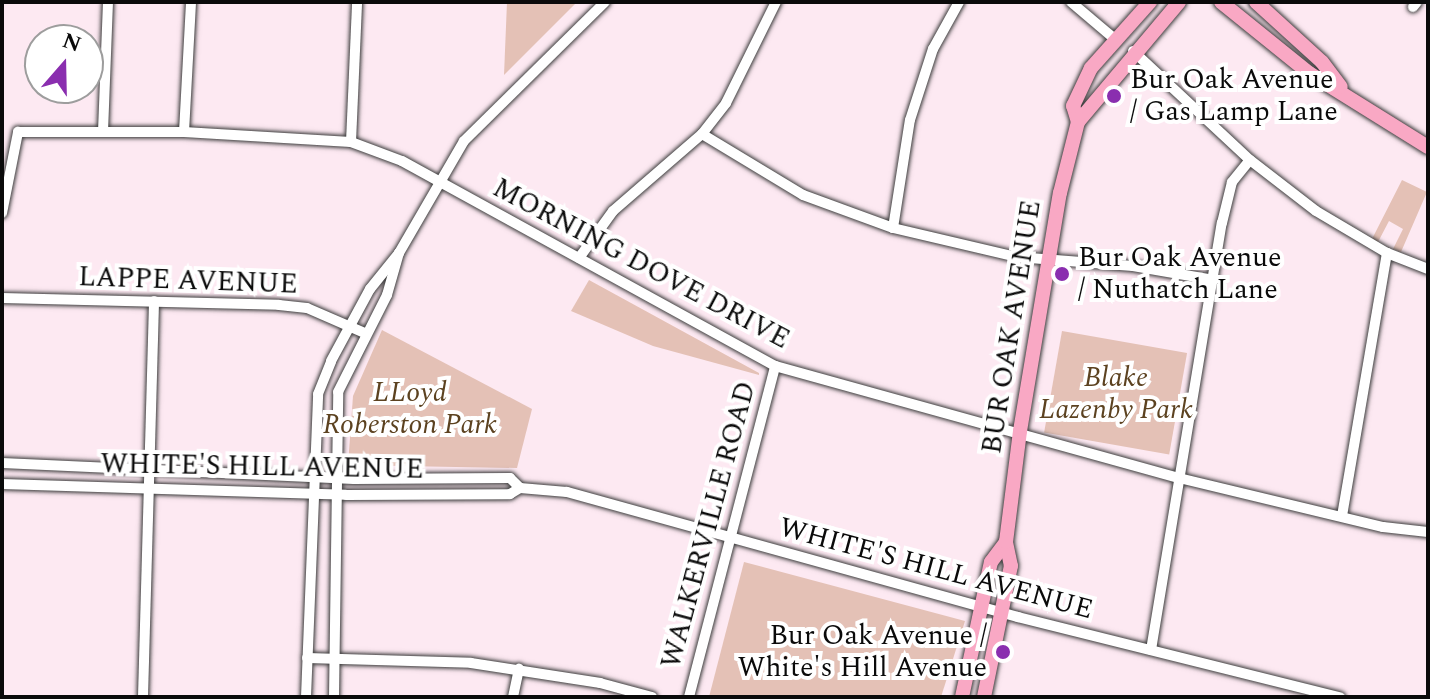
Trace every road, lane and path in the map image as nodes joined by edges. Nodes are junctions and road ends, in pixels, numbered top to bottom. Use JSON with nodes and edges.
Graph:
{"nodes":[{"id":1,"x":108,"y":2,"type":"edge"},
{"id":2,"x":191,"y":2,"type":"edge"},
{"id":3,"x":357,"y":2,"type":"edge"},
{"id":4,"x":605,"y":2,"type":"edge"},
{"id":5,"x":776,"y":2,"type":"edge"},
{"id":6,"x":959,"y":2,"type":"edge"},
{"id":7,"x":1071,"y":2,"type":"edge"},
{"id":8,"x":1150,"y":2,"type":"edge"},
{"id":9,"x":1179,"y":2,"type":"edge"},
{"id":10,"x":1221,"y":2,"type":"edge"},
{"id":11,"x":1256,"y":2,"type":"edge"},
{"id":12,"x":1116,"y":40,"type":"junction"},
{"id":13,"x":1133,"y":51,"type":"junction"},
{"id":14,"x":1346,"y":94,"type":"junction"},
{"id":15,"x":1078,"y":122,"type":"junction"},
{"id":16,"x":103,"y":132,"type":"junction"},
{"id":17,"x":184,"y":132,"type":"junction"},
{"id":18,"x":702,"y":134,"type":"junction"},
{"id":19,"x":351,"y":142,"type":"junction"},
{"id":20,"x":1428,"y":147,"type":"edge"},
{"id":21,"x":1250,"y":160,"type":"junction"},
{"id":22,"x":439,"y":183,"type":"junction"},
{"id":23,"x":2,"y":213,"type":"edge"},
{"id":24,"x":893,"y":228,"type":"junction"},
{"id":25,"x":399,"y":253,"type":"junction"},
{"id":26,"x":1387,"y":253,"type":"junction"},
{"id":27,"x":1050,"y":257,"type":"junction"},
{"id":28,"x":579,"y":258,"type":"junction"},
{"id":29,"x":1428,"y":269,"type":"edge"},
{"id":30,"x":1214,"y":280,"type":"junction"},
{"id":31,"x":2,"y":298,"type":"edge"},
{"id":32,"x":154,"y":301,"type":"junction"},
{"id":33,"x":349,"y":328,"type":"junction"},
{"id":34,"x":367,"y":334,"type":"junction"},
{"id":35,"x":775,"y":366,"type":"junction"},
{"id":36,"x":1020,"y":431,"type":"junction"},
{"id":37,"x":2,"y":463,"type":"edge"},
{"id":38,"x":148,"y":473,"type":"junction"},
{"id":39,"x":315,"y":476,"type":"junction"},
{"id":40,"x":338,"y":477,"type":"junction"},
{"id":41,"x":1179,"y":478,"type":"junction"},
{"id":42,"x":2,"y":484,"type":"edge"},
{"id":43,"x":520,"y":488,"type":"junction"},
{"id":44,"x":149,"y":490,"type":"junction"},
{"id":45,"x":312,"y":492,"type":"junction"},
{"id":46,"x":338,"y":493,"type":"junction"},
{"id":47,"x":1342,"y":516,"type":"junction"},
{"id":48,"x":1428,"y":532,"type":"edge"},
{"id":49,"x":733,"y":538,"type":"junction"},
{"id":50,"x":1006,"y":542,"type":"junction"},
{"id":51,"x":982,"y":605,"type":"junction"},
{"id":52,"x":1002,"y":609,"type":"junction"},
{"id":53,"x":1151,"y":650,"type":"junction"},
{"id":54,"x":307,"y":658,"type":"junction"},
{"id":55,"x":335,"y":659,"type":"junction"},
{"id":56,"x":519,"y":669,"type":"junction"},
{"id":57,"x":143,"y":697,"type":"edge"},
{"id":58,"x":306,"y":697,"type":"edge"},
{"id":59,"x":334,"y":697,"type":"edge"},
{"id":60,"x":513,"y":697,"type":"edge"},
{"id":61,"x":652,"y":697,"type":"edge"},
{"id":62,"x":689,"y":697,"type":"edge"},
{"id":63,"x":962,"y":697,"type":"edge"},
{"id":64,"x":984,"y":697,"type":"edge"},
{"id":65,"x":1340,"y":697,"type":"edge"}],
"edges":[{"from":1,"to":16,"type":"street"},
{"from":2,"to":17,"type":"street"},
{"from":3,"to":19,"type":"street"},
{"from":4,"to":22,"type":"street"},
{"from":5,"to":18,"type":"street"},
{"from":6,"to":24,"type":"street"},
{"from":7,"to":12,"type":"street"},
{"from":8,"to":12,"type":"street","name":"BUR OAK AVENUE"},
{"from":9,"to":13,"type":"street"},
{"from":10,"to":14,"type":"street"},
{"from":11,"to":14,"type":"street"},
{"from":12,"to":15,"type":"street","name":"BUR OAK AVENUE"},
{"from":13,"to":15,"type":"street"},
{"from":13,"to":21,"type":"street"},
{"from":14,"to":20,"type":"street"},
{"from":15,"to":27,"type":"street","name":"BUR OAK AVENUE"},
{"from":16,"to":17,"type":"street","name":"MORNING DOVE DRIVE"},
{"from":16,"to":23,"type":"street","name":"MORNING DOVE DRIVE"},
{"from":17,"to":19,"type":"street","name":"MORNING DOVE DRIVE"},
{"from":18,"to":24,"type":"street"},
{"from":18,"to":28,"type":"street"},
{"from":19,"to":22,"type":"street","name":"MORNING DOVE DRIVE"},
{"from":21,"to":26,"type":"street"},
{"from":21,"to":30,"type":"street"},
{"from":22,"to":25,"type":"street"},
{"from":22,"to":28,"type":"street","name":"MORNING DOVE DRIVE"},
{"from":24,"to":27,"type":"street"},
{"from":25,"to":33,"type":"street"},
{"from":25,"to":34,"type":"street"},
{"from":26,"to":29,"type":"street"},
{"from":26,"to":47,"type":"street"},
{"from":27,"to":30,"type":"street"},
{"from":27,"to":36,"type":"street","name":"BUR OAK AVENUE"},
{"from":28,"to":35,"type":"street","name":"MORNING DOVE DRIVE"},
{"from":30,"to":41,"type":"street"},
{"from":31,"to":32,"type":"street","name":"LAPPE AVENUE"},
{"from":32,"to":33,"type":"street","name":"LAPPE AVENUE"},
{"from":32,"to":38,"type":"street"},
{"from":33,"to":34,"type":"street","name":"LAPPE AVENUE"},
{"from":33,"to":39,"type":"street"},
{"from":34,"to":40,"type":"street"},
{"from":35,"to":36,"type":"street","name":"MORNING DOVE DRIVE"},
{"from":35,"to":49,"type":"street","name":"WALKERVILLE ROAD"},
{"from":36,"to":41,"type":"street","name":"MORNING DOVE DRIVE"},
{"from":36,"to":50,"type":"street","name":"BUR OAK AVENUE"},
{"from":37,"to":38,"type":"street","name":"WHITE'S HILL AVENUE"},
{"from":38,"to":39,"type":"street","name":"WHITE'S HILL AVENUE"},
{"from":38,"to":44,"type":"street"},
{"from":39,"to":40,"type":"street","name":"WHITE'S HILL AVENUE"},
{"from":39,"to":45,"type":"street"},
{"from":40,"to":43,"type":"street","name":"WHITE'S HILL AVENUE"},
{"from":40,"to":46,"type":"street"},
{"from":41,"to":47,"type":"street","name":"MORNING DOVE DRIVE"},
{"from":41,"to":53,"type":"street"},
{"from":42,"to":44,"type":"street","name":"WHITE'S HILL AVENUE"},
{"from":43,"to":46,"type":"street","name":"WHITE'S HILL AVENUE"},
{"from":43,"to":49,"type":"street","name":"WHITE'S HILL AVENUE"},
{"from":44,"to":45,"type":"street","name":"WHITE'S HILL AVENUE"},
{"from":44,"to":57,"type":"street"},
{"from":45,"to":46,"type":"street","name":"WHITE'S HILL AVENUE"},
{"from":45,"to":54,"type":"street"},
{"from":46,"to":55,"type":"street"},
{"from":47,"to":48,"type":"street","name":"MORNING DOVE DRIVE"},
{"from":49,"to":51,"type":"street","name":"WHITE'S HILL AVENUE"},
{"from":49,"to":62,"type":"street","name":"WALKERVILLE ROAD"},
{"from":50,"to":51,"type":"street","name":"BUR OAK AVENUE"},
{"from":50,"to":52,"type":"street","name":"BUR OAK AVENUE"},
{"from":51,"to":52,"type":"street","name":"WHITE'S HILL AVENUE"},
{"from":51,"to":63,"type":"street","name":"BUR OAK AVENUE"},
{"from":52,"to":53,"type":"street","name":"WHITE'S HILL AVENUE"},
{"from":52,"to":64,"type":"street","name":"BUR OAK AVENUE"},
{"from":53,"to":65,"type":"street","name":"WHITE'S HILL AVENUE"},
{"from":54,"to":55,"type":"street"},
{"from":54,"to":58,"type":"street"},
{"from":55,"to":56,"type":"street"},
{"from":55,"to":59,"type":"street"},
{"from":56,"to":60,"type":"street"},
{"from":56,"to":61,"type":"street"}]}
